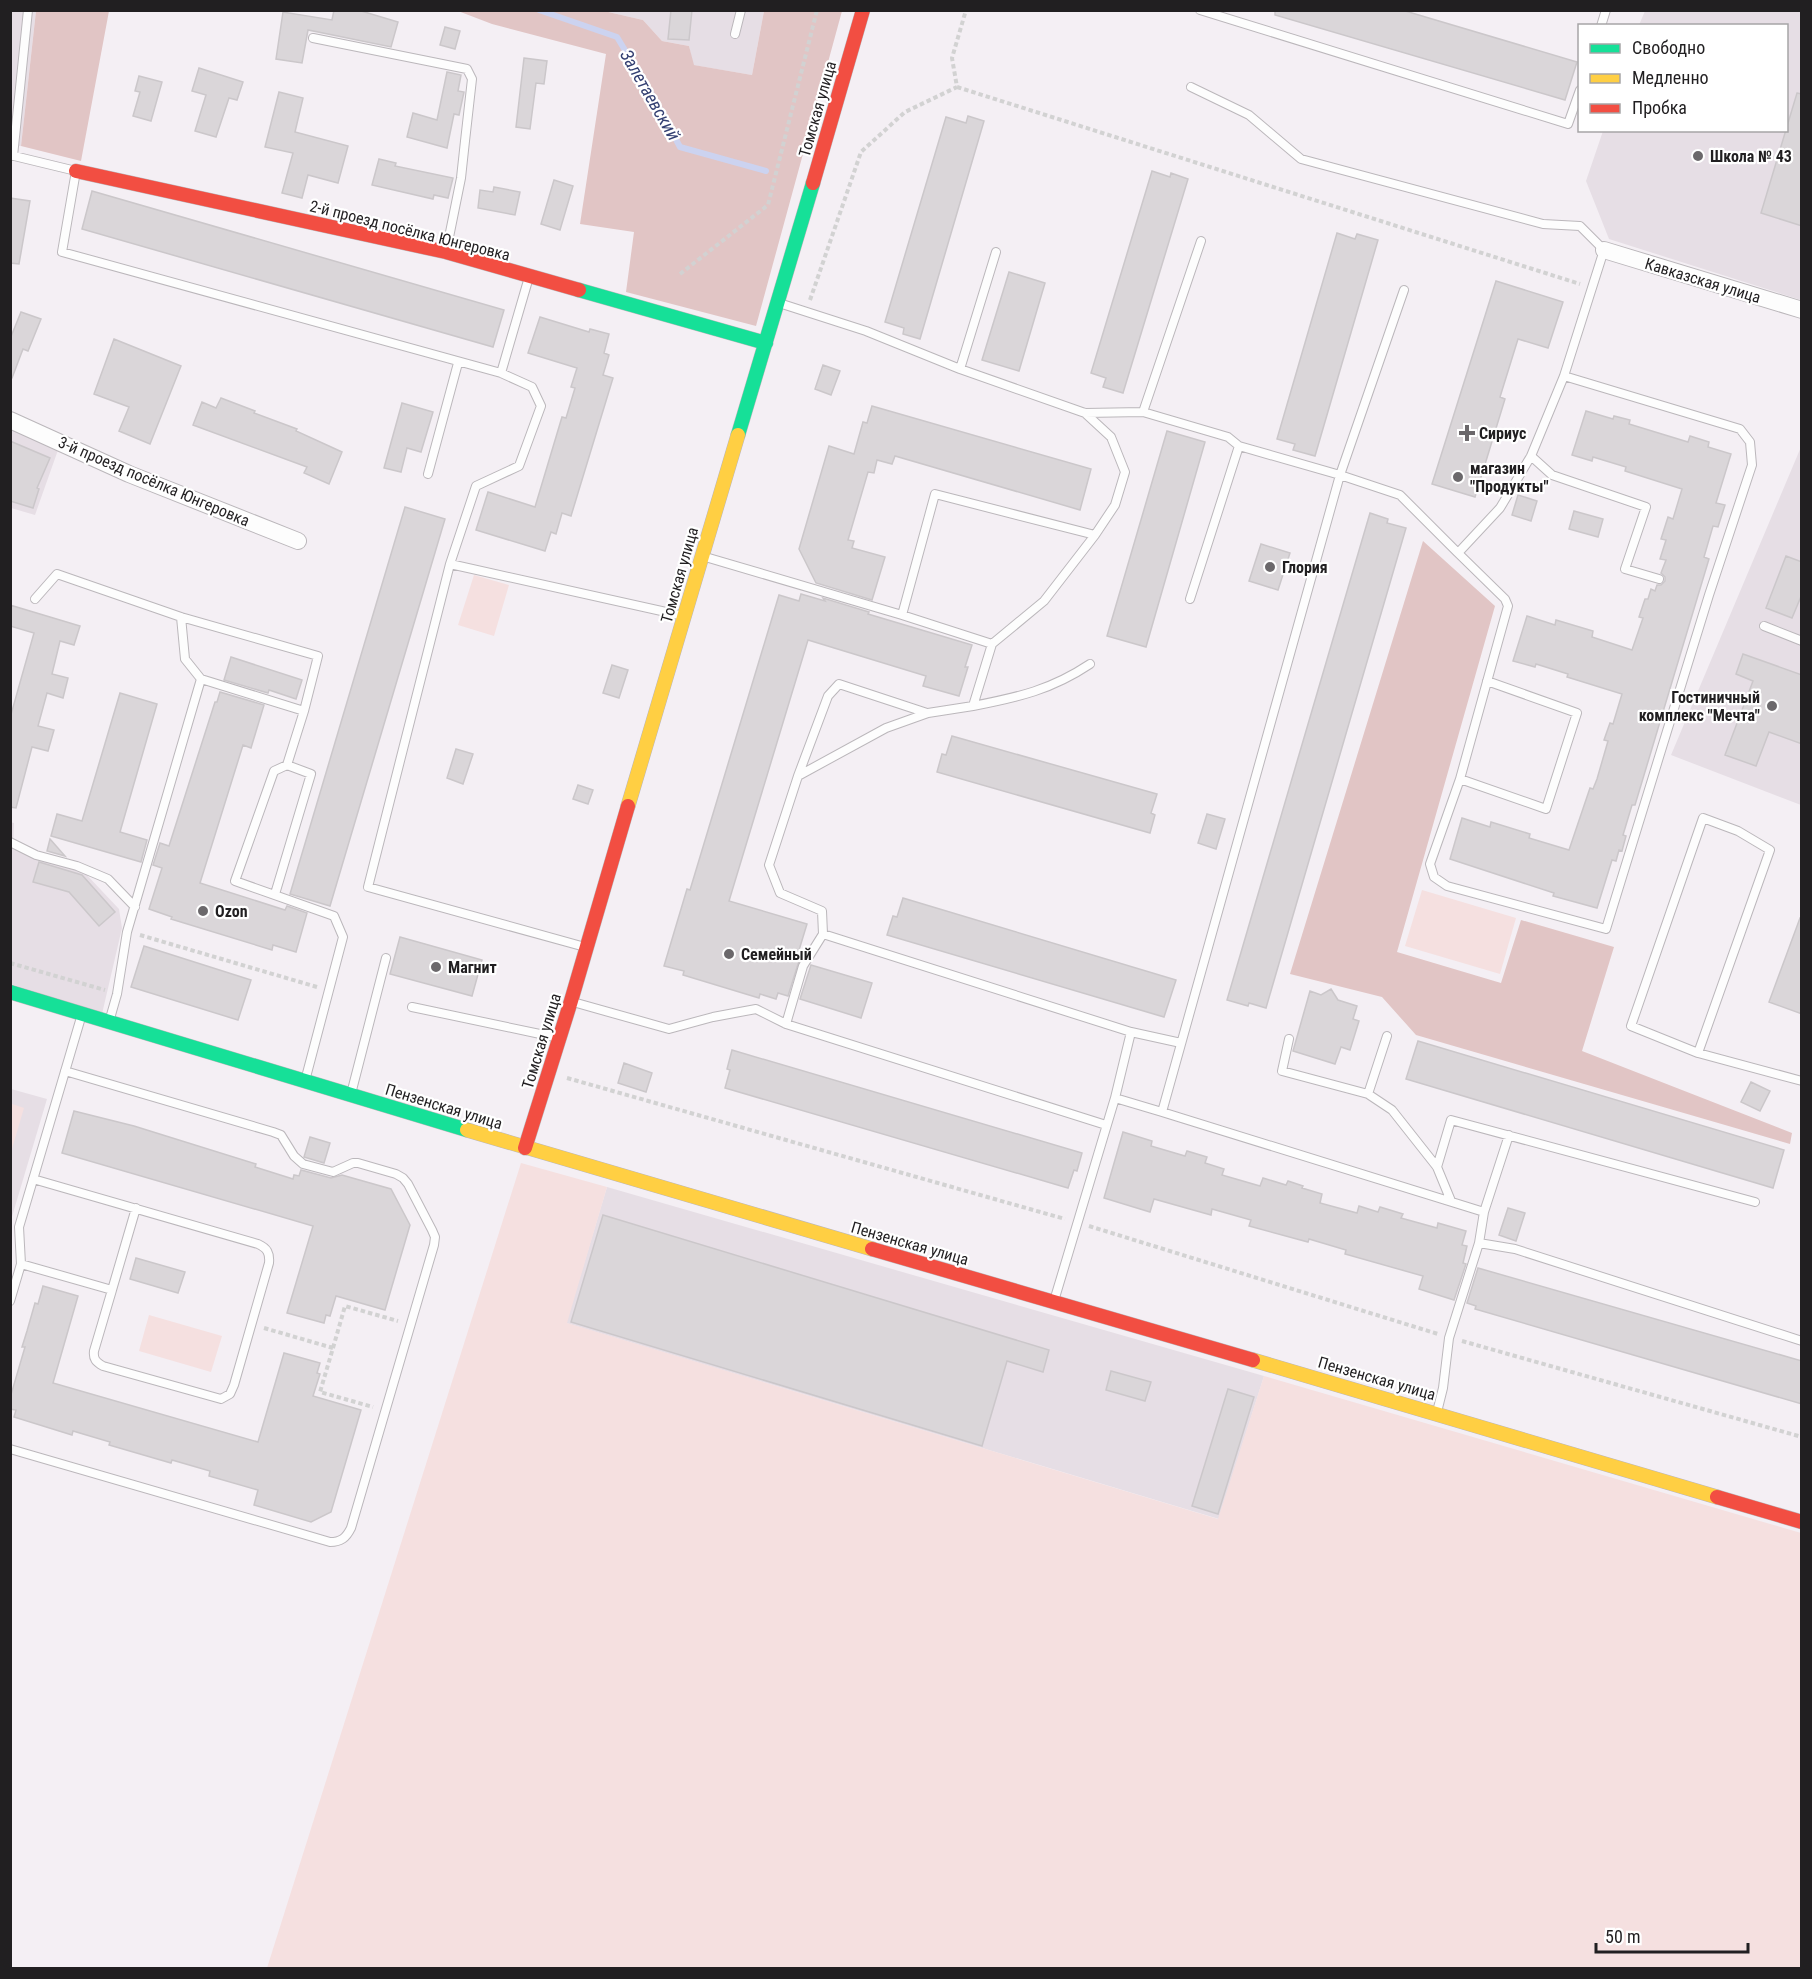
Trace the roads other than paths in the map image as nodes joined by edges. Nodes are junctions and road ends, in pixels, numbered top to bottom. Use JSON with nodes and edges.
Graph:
{"nodes":[{"id":1,"x":28,"y":10,"type":"edge"},
{"id":2,"x":741,"y":10,"type":"edge"},
{"id":3,"x":863,"y":10,"type":"edge"},
{"id":4,"x":1200,"y":10,"type":"edge"},
{"id":5,"x":735,"y":34,"type":"dead end"},
{"id":6,"x":313,"y":38,"type":"dead end"},
{"id":7,"x":1191,"y":87,"type":"dead end"},
{"id":8,"x":1578,"y":96,"type":"edge"},
{"id":9,"x":12,"y":156,"type":"edge"},
{"id":10,"x":76,"y":171,"type":"junction"},
{"id":11,"x":1201,"y":241,"type":"dead end"},
{"id":12,"x":1604,"y":250,"type":"junction"},
{"id":13,"x":446,"y":252,"type":"junction"},
{"id":14,"x":996,"y":252,"type":"dead end"},
{"id":15,"x":529,"y":277,"type":"junction"},
{"id":16,"x":1404,"y":290,"type":"dead end"},
{"id":17,"x":778,"y":302,"type":"junction"},
{"id":18,"x":1802,"y":310,"type":"edge"},
{"id":19,"x":766,"y":344,"type":"junction"},
{"id":20,"x":458,"y":363,"type":"junction"},
{"id":21,"x":960,"y":369,"type":"junction"},
{"id":22,"x":501,"y":373,"type":"junction"},
{"id":23,"x":1564,"y":376,"type":"junction"},
{"id":24,"x":1143,"y":412,"type":"junction"},
{"id":25,"x":1085,"y":413,"type":"junction"},
{"id":26,"x":10,"y":420,"type":"edge"},
{"id":27,"x":1239,"y":446,"type":"junction"},
{"id":28,"x":1531,"y":456,"type":"junction"},
{"id":29,"x":428,"y":474,"type":"dead end"},
{"id":30,"x":1340,"y":475,"type":"junction"},
{"id":31,"x":1095,"y":535,"type":"junction"},
{"id":32,"x":298,"y":540,"type":"dead end"},
{"id":33,"x":1458,"y":553,"type":"junction"},
{"id":34,"x":701,"y":556,"type":"junction"},
{"id":35,"x":450,"y":564,"type":"junction"},
{"id":36,"x":1659,"y":579,"type":"dead end"},
{"id":37,"x":1699,"y":592,"type":"dead end"},
{"id":38,"x":1709,"y":595,"type":"junction"},
{"id":39,"x":35,"y":599,"type":"dead end"},
{"id":40,"x":1190,"y":599,"type":"dead end"},
{"id":41,"x":902,"y":615,"type":"junction"},
{"id":42,"x":684,"y":616,"type":"junction"},
{"id":43,"x":181,"y":617,"type":"junction"},
{"id":44,"x":1764,"y":626,"type":"dead end"},
{"id":45,"x":1802,"y":641,"type":"edge"},
{"id":46,"x":992,"y":644,"type":"junction"},
{"id":47,"x":1090,"y":664,"type":"dead end"},
{"id":48,"x":201,"y":679,"type":"junction"},
{"id":49,"x":1487,"y":681,"type":"junction"},
{"id":50,"x":974,"y":706,"type":"junction"},
{"id":51,"x":304,"y":711,"type":"junction"},
{"id":52,"x":928,"y":713,"type":"junction"},
{"id":53,"x":287,"y":765,"type":"junction"},
{"id":54,"x":798,"y":776,"type":"junction"},
{"id":55,"x":1460,"y":779,"type":"junction"},
{"id":56,"x":10,"y":843,"type":"edge"},
{"id":57,"x":275,"y":894,"type":"junction"},
{"id":58,"x":135,"y":907,"type":"junction"},
{"id":59,"x":824,"y":934,"type":"junction"},
{"id":60,"x":586,"y":947,"type":"junction"},
{"id":61,"x":386,"y":958,"type":"dead end"},
{"id":62,"x":10,"y":993,"type":"edge"},
{"id":63,"x":571,"y":1002,"type":"junction"},
{"id":64,"x":412,"y":1007,"type":"dead end"},
{"id":65,"x":82,"y":1014,"type":"junction"},
{"id":66,"x":109,"y":1022,"type":"junction"},
{"id":67,"x":786,"y":1024,"type":"junction"},
{"id":68,"x":1131,"y":1032,"type":"junction"},
{"id":69,"x":1387,"y":1036,"type":"dead end"},
{"id":70,"x":559,"y":1038,"type":"junction"},
{"id":71,"x":1289,"y":1040,"type":"dead end"},
{"id":72,"x":1181,"y":1042,"type":"junction"},
{"id":73,"x":1698,"y":1053,"type":"junction"},
{"id":74,"x":65,"y":1071,"type":"junction"},
{"id":75,"x":305,"y":1081,"type":"junction"},
{"id":76,"x":1802,"y":1081,"type":"edge"},
{"id":77,"x":1368,"y":1094,"type":"junction"},
{"id":78,"x":351,"y":1095,"type":"junction"},
{"id":79,"x":1114,"y":1098,"type":"junction"},
{"id":80,"x":1162,"y":1112,"type":"junction"},
{"id":81,"x":1106,"y":1125,"type":"junction"},
{"id":82,"x":1509,"y":1135,"type":"junction"},
{"id":83,"x":525,"y":1148,"type":"junction"},
{"id":84,"x":1437,"y":1167,"type":"junction"},
{"id":85,"x":33,"y":1179,"type":"junction"},
{"id":86,"x":1451,"y":1201,"type":"junction"},
{"id":87,"x":1755,"y":1202,"type":"dead end"},
{"id":88,"x":136,"y":1208,"type":"junction"},
{"id":89,"x":1484,"y":1212,"type":"junction"},
{"id":90,"x":1479,"y":1244,"type":"junction"},
{"id":91,"x":21,"y":1264,"type":"junction"},
{"id":92,"x":112,"y":1290,"type":"junction"},
{"id":93,"x":10,"y":1301,"type":"edge"},
{"id":94,"x":1053,"y":1303,"type":"junction"},
{"id":95,"x":1802,"y":1341,"type":"edge"},
{"id":96,"x":1437,"y":1413,"type":"junction"},
{"id":97,"x":10,"y":1449,"type":"edge"},
{"id":98,"x":1802,"y":1522,"type":"edge"}],
"edges":[{"from":1,"to":9,"type":"lane"},
{"from":2,"to":5,"type":"lane"},
{"from":3,"to":17,"type":"street","name":"Томская улица"},
{"from":4,"to":8,"type":"lane"},
{"from":6,"to":13,"type":"lane"},
{"from":7,"to":12,"type":"lane"},
{"from":9,"to":10,"type":"lane"},
{"from":10,"to":13,"type":"street","name":"2-й проезд посёлка Юнгеровка"},
{"from":10,"to":20,"type":"lane"},
{"from":11,"to":24,"type":"lane"},
{"from":12,"to":18,"type":"street","name":"Кавказская улица"},
{"from":12,"to":23,"type":"lane"},
{"from":13,"to":15,"type":"street","name":"2-й проезд посёлка Юнгеровка"},
{"from":14,"to":21,"type":"lane"},
{"from":15,"to":19,"type":"street","name":"2-й проезд посёлка Юнгеровка"},
{"from":15,"to":22,"type":"lane"},
{"from":16,"to":30,"type":"lane"},
{"from":17,"to":19,"type":"street","name":"Томская улица"},
{"from":17,"to":21,"type":"lane"},
{"from":19,"to":34,"type":"street","name":"Томская улица"},
{"from":20,"to":22,"type":"lane"},
{"from":20,"to":29,"type":"lane"},
{"from":21,"to":25,"type":"lane"},
{"from":22,"to":35,"type":"lane"},
{"from":23,"to":28,"type":"lane"},
{"from":23,"to":38,"type":"lane"},
{"from":24,"to":25,"type":"lane"},
{"from":24,"to":27,"type":"lane"},
{"from":25,"to":31,"type":"lane"},
{"from":26,"to":32,"type":"street","name":"3-й проезд посёлка Юнгеровка"},
{"from":27,"to":30,"type":"lane"},
{"from":27,"to":40,"type":"lane"},
{"from":28,"to":33,"type":"lane"},
{"from":28,"to":36,"type":"lane"},
{"from":30,"to":33,"type":"lane"},
{"from":30,"to":72,"type":"lane"},
{"from":31,"to":41,"type":"lane"},
{"from":31,"to":46,"type":"lane"},
{"from":33,"to":49,"type":"lane"},
{"from":34,"to":41,"type":"lane"},
{"from":34,"to":42,"type":"street","name":"Томская улица"},
{"from":35,"to":42,"type":"lane"},
{"from":35,"to":60,"type":"lane"},
{"from":37,"to":38,"type":"lane"},
{"from":38,"to":55,"type":"lane"},
{"from":39,"to":43,"type":"lane"},
{"from":41,"to":46,"type":"lane"},
{"from":42,"to":60,"type":"street","name":"Томская улица"},
{"from":43,"to":48,"type":"lane"},
{"from":43,"to":51,"type":"lane"},
{"from":44,"to":45,"type":"lane"},
{"from":46,"to":50,"type":"lane"},
{"from":47,"to":50,"type":"lane"},
{"from":48,"to":51,"type":"lane"},
{"from":48,"to":58,"type":"lane"},
{"from":49,"to":55,"type":"lane"},
{"from":49,"to":55,"type":"lane"},
{"from":50,"to":52,"type":"lane"},
{"from":51,"to":53,"type":"lane"},
{"from":52,"to":54,"type":"lane"},
{"from":52,"to":54,"type":"lane"},
{"from":53,"to":57,"type":"lane"},
{"from":53,"to":57,"type":"lane"},
{"from":54,"to":59,"type":"lane"},
{"from":56,"to":58,"type":"lane"},
{"from":57,"to":75,"type":"lane"},
{"from":58,"to":66,"type":"lane"},
{"from":59,"to":67,"type":"lane"},
{"from":59,"to":68,"type":"lane"},
{"from":60,"to":63,"type":"street","name":"Томская улица"},
{"from":61,"to":78,"type":"lane"},
{"from":62,"to":65,"type":"street","name":"Пензенская улица"},
{"from":63,"to":67,"type":"lane"},
{"from":63,"to":70,"type":"street","name":"Томская улица"},
{"from":64,"to":70,"type":"lane"},
{"from":65,"to":66,"type":"street","name":"Пензенская улица"},
{"from":65,"to":74,"type":"lane"},
{"from":66,"to":75,"type":"street","name":"Пензенская улица"},
{"from":67,"to":81,"type":"lane"},
{"from":68,"to":72,"type":"lane"},
{"from":68,"to":79,"type":"lane"},
{"from":69,"to":77,"type":"lane"},
{"from":70,"to":83,"type":"street","name":"Томская улица"},
{"from":71,"to":77,"type":"lane"},
{"from":72,"to":80,"type":"lane"},
{"from":73,"to":73,"type":"lane"},
{"from":73,"to":76,"type":"lane"},
{"from":74,"to":85,"type":"lane"},
{"from":74,"to":97,"type":"lane"},
{"from":75,"to":78,"type":"street","name":"Пензенская улица"},
{"from":77,"to":84,"type":"lane"},
{"from":78,"to":83,"type":"street","name":"Пензенская улица"},
{"from":79,"to":80,"type":"lane"},
{"from":79,"to":81,"type":"lane"},
{"from":80,"to":86,"type":"lane"},
{"from":81,"to":94,"type":"lane"},
{"from":82,"to":84,"type":"lane"},
{"from":82,"to":87,"type":"lane"},
{"from":82,"to":89,"type":"lane"},
{"from":83,"to":94,"type":"street","name":"Пензенская улица"},
{"from":84,"to":86,"type":"lane"},
{"from":85,"to":88,"type":"lane"},
{"from":85,"to":91,"type":"lane"},
{"from":86,"to":89,"type":"lane"},
{"from":88,"to":92,"type":"lane"},
{"from":88,"to":92,"type":"lane"},
{"from":89,"to":90,"type":"lane"},
{"from":90,"to":95,"type":"lane"},
{"from":90,"to":96,"type":"lane"},
{"from":91,"to":92,"type":"lane"},
{"from":91,"to":93,"type":"lane"},
{"from":94,"to":96,"type":"street","name":"Пензенская улица"},
{"from":96,"to":98,"type":"street","name":"Пензенская улица"}]}
